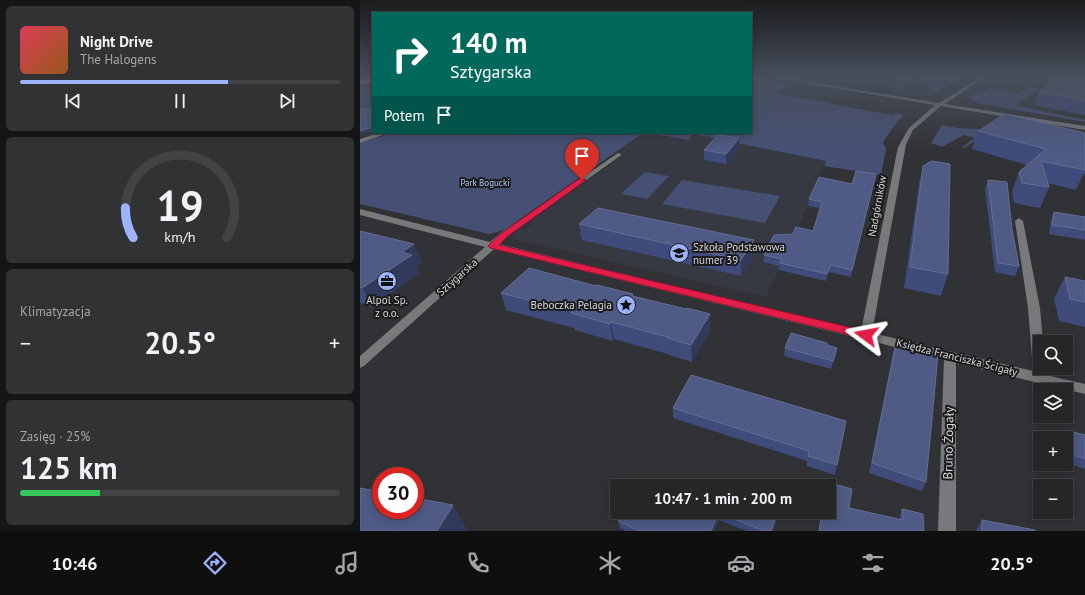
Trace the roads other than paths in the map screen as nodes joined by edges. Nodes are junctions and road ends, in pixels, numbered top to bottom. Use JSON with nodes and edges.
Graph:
{"nodes":[{"id":1,"x":928,"y":101,"type":"edge"},
{"id":2,"x":931,"y":101,"type":"edge"},
{"id":3,"x":946,"y":101,"type":"edge"},
{"id":4,"x":943,"y":103,"type":"junction"},
{"id":5,"x":1085,"y":127,"type":"edge"},
{"id":6,"x":383,"y":134,"type":"edge"},
{"id":7,"x":360,"y":141,"type":"edge"},
{"id":8,"x":618,"y":155,"type":"dead end"},
{"id":9,"x":360,"y":212,"type":"edge"},
{"id":10,"x":1019,"y":221,"type":"dead end"},
{"id":11,"x":493,"y":246,"type":"junction"},
{"id":12,"x":866,"y":335,"type":"junction"},
{"id":13,"x":950,"y":356,"type":"junction"},
{"id":14,"x":360,"y":363,"type":"edge"},
{"id":15,"x":1040,"y":377,"type":"junction"},
{"id":16,"x":1085,"y":389,"type":"edge"},
{"id":17,"x":947,"y":531,"type":"edge"}],
"edges":[{"from":1,"to":4,"type":"street"},
{"from":2,"to":4,"type":"street"},
{"from":3,"to":4,"type":"street","name":"Nadgórników"},
{"from":4,"to":5,"type":"street"},
{"from":4,"to":12,"type":"street","name":"Nadgórników"},
{"from":6,"to":7,"type":"street"},
{"from":8,"to":11,"type":"street","name":"Sztygarska"},
{"from":9,"to":11,"type":"street","name":"Księdza Franciszka Ścigały"},
{"from":10,"to":15,"type":"street"},
{"from":11,"to":12,"type":"street","name":"Księdza Franciszka Ścigały"},
{"from":11,"to":14,"type":"street","name":"Sztygarska"},
{"from":12,"to":13,"type":"street","name":"Księdza Franciszka Ścigały"},
{"from":13,"to":15,"type":"street","name":"Księdza Franciszka Ścigały"},
{"from":13,"to":17,"type":"street","name":"Bruno Żogały"},
{"from":15,"to":16,"type":"street","name":"Księdza Franciszka Ścigały"}]}
